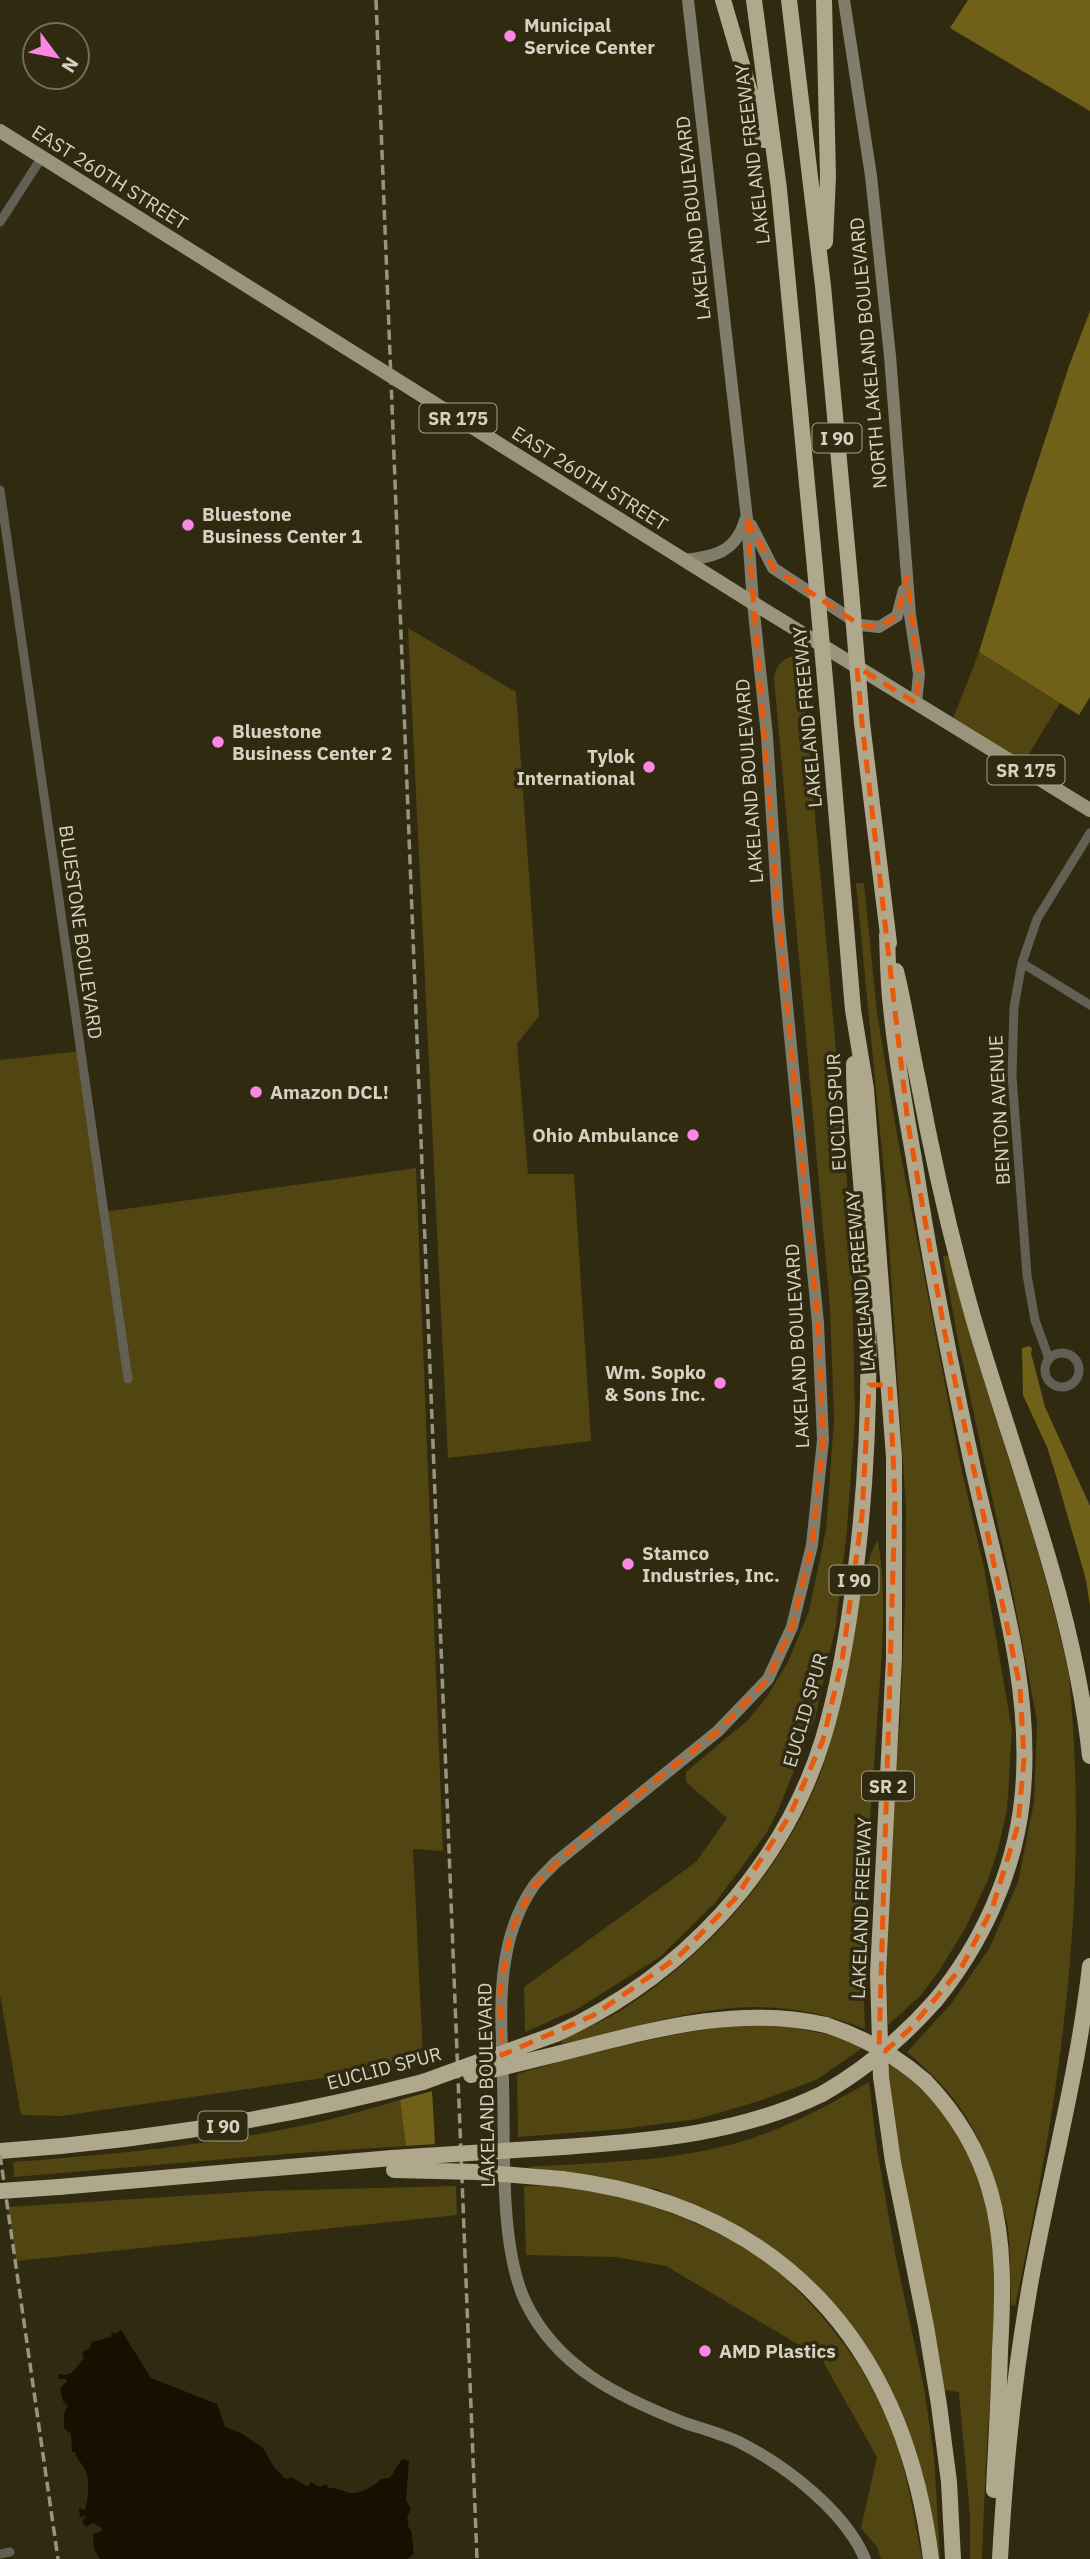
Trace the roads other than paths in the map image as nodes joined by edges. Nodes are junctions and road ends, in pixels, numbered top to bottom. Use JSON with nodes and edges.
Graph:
{"nodes":[{"id":1,"x":688,"y":0,"type":"edge"},
{"id":2,"x":723,"y":0,"type":"edge"},
{"id":3,"x":754,"y":0,"type":"edge"},
{"id":4,"x":789,"y":0,"type":"edge"},
{"id":5,"x":824,"y":0,"type":"edge"},
{"id":6,"x":844,"y":0,"type":"edge"},
{"id":7,"x":0,"y":131,"type":"edge"},
{"id":8,"x":43,"y":157,"type":"junction"},
{"id":9,"x":779,"y":189,"type":"junction"},
{"id":10,"x":0,"y":222,"type":"edge"},
{"id":11,"x":823,"y":286,"type":"junction"},
{"id":12,"x":0,"y":490,"type":"edge"},
{"id":13,"x":747,"y":516,"type":"junction"},
{"id":14,"x":684,"y":560,"type":"junction"},
{"id":15,"x":907,"y":578,"type":"junction"},
{"id":16,"x":753,"y":603,"type":"junction"},
{"id":17,"x":916,"y":703,"type":"junction"},
{"id":18,"x":1090,"y":810,"type":"edge"},
{"id":19,"x":1090,"y":833,"type":"edge"},
{"id":20,"x":887,"y":935,"type":"junction"},
{"id":21,"x":1021,"y":963,"type":"junction"},
{"id":22,"x":1090,"y":1005,"type":"edge"},
{"id":23,"x":853,"y":1010,"type":"junction"},
{"id":24,"x":1049,"y":1359,"type":"dead end"},
{"id":25,"x":128,"y":1379,"type":"dead end"},
{"id":26,"x":1090,"y":1756,"type":"edge"},
{"id":27,"x":1090,"y":1966,"type":"edge"},
{"id":28,"x":423,"y":2082,"type":"junction"},
{"id":29,"x":0,"y":2151,"type":"edge"},
{"id":30,"x":393,"y":2164,"type":"junction"},
{"id":31,"x":0,"y":2191,"type":"edge"},
{"id":32,"x":865,"y":2559,"type":"edge"},
{"id":33,"x":931,"y":2559,"type":"edge"},
{"id":34,"x":953,"y":2559,"type":"edge"},
{"id":35,"x":990,"y":2559,"type":"edge"},
{"id":36,"x":1000,"y":2559,"type":"edge"}],
"edges":[{"from":1,"to":13,"type":"street","name":"LAKELAND BOULEVARD"},
{"from":2,"to":9,"type":"highway"},
{"from":3,"to":9,"type":"highway","name":"LAKELAND FREEWAY","number":"I 90"},
{"from":4,"to":11,"type":"highway","number":"I 90"},
{"from":5,"to":11,"type":"highway"},
{"from":6,"to":15,"type":"street","name":"NORTH LAKELAND BOULEVARD"},
{"from":7,"to":8,"type":"main road","name":"EAST 260TH STREET","number":"SR 175"},
{"from":8,"to":10,"type":"street"},
{"from":8,"to":14,"type":"main road","name":"EAST 260TH STREET","number":"SR 175"},
{"from":9,"to":23,"type":"highway","name":"LAKELAND FREEWAY","number":"I 90","bridge":true},
{"from":11,"to":20,"type":"highway","number":"I 90","bridge":true},
{"from":12,"to":25,"type":"street","name":"BLUESTONE BOULEVARD"},
{"from":13,"to":14,"type":"street"},
{"from":13,"to":15,"type":"street"},
{"from":13,"to":16,"type":"street","name":"LAKELAND BOULEVARD"},
{"from":14,"to":16,"type":"main road","name":"EAST 260TH STREET","number":"SR 175"},
{"from":15,"to":17,"type":"street","name":"NORTH LAKELAND BOULEVARD"},
{"from":16,"to":17,"type":"main road","name":"EAST 260TH STREET","number":"SR 175"},
{"from":16,"to":32,"type":"street","name":"LAKELAND BOULEVARD"},
{"from":17,"to":18,"type":"main road","name":"EAST 260TH STREET","number":"SR 175"},
{"from":19,"to":21,"type":"street","name":"BENTON AVENUE"},
{"from":20,"to":26,"type":"highway"},
{"from":20,"to":30,"type":"highway","number":"I 90","bridge":true},
{"from":21,"to":22,"type":"street"},
{"from":21,"to":24,"type":"street","name":"BENTON AVENUE"},
{"from":23,"to":28,"type":"highway","name":"EUCLID SPUR","number":"I 90","bridge":true},
{"from":23,"to":34,"type":"highway","name":"LAKELAND FREEWAY","number":"SR 2"},
{"from":27,"to":36,"type":"highway"},
{"from":28,"to":29,"type":"highway","name":"EUCLID SPUR","number":"I 90"},
{"from":28,"to":35,"type":"highway","bridge":true},
{"from":30,"to":31,"type":"highway","number":"I 90","bridge":true},
{"from":30,"to":33,"type":"highway","bridge":true}]}
